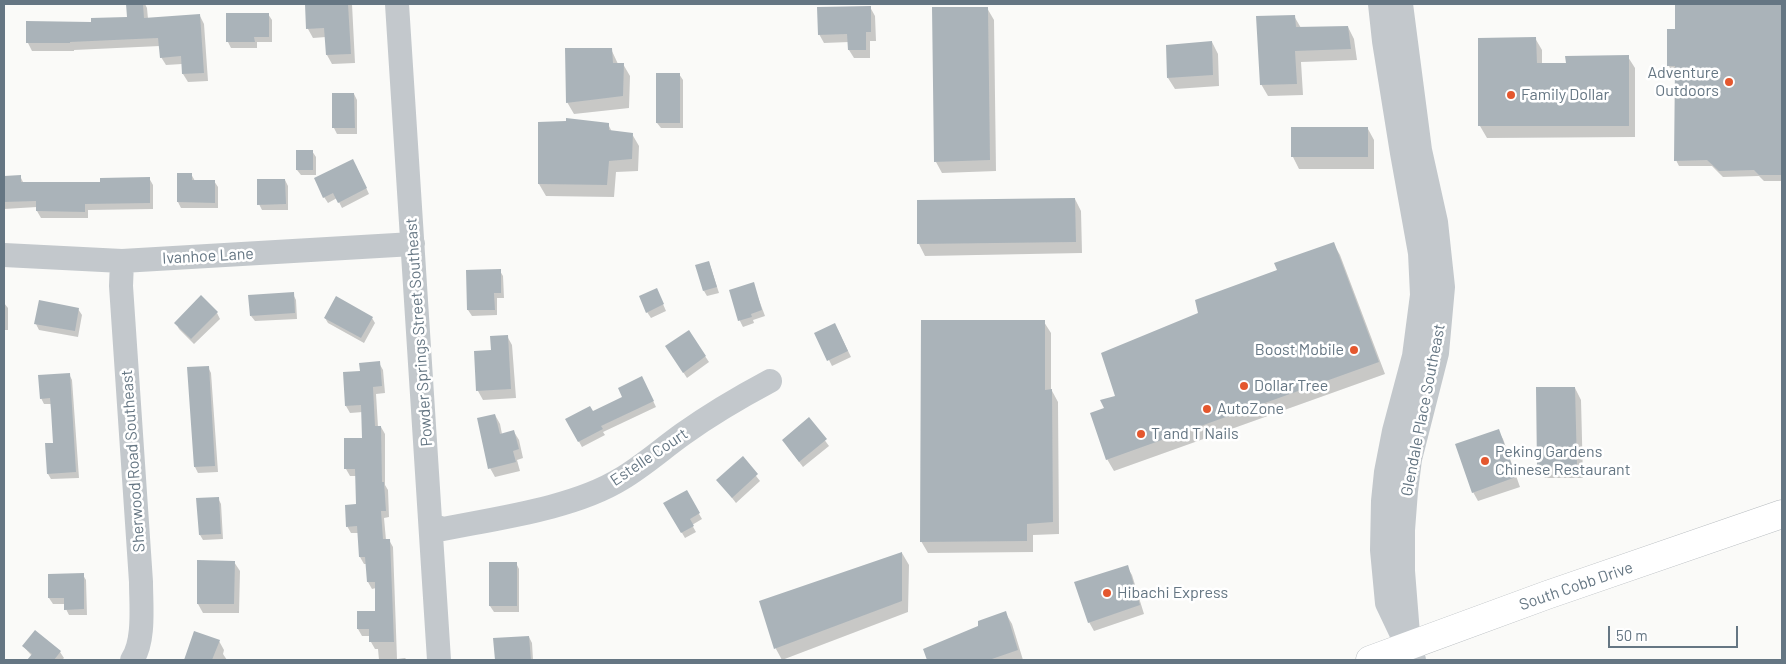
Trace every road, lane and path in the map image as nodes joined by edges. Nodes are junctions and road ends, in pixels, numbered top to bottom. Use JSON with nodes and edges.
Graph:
{"nodes":[{"id":1,"x":397,"y":4,"type":"edge"},
{"id":2,"x":1380,"y":4,"type":"edge"},
{"id":3,"x":1400,"y":4,"type":"edge"},
{"id":4,"x":413,"y":244,"type":"junction"},
{"id":5,"x":4,"y":254,"type":"edge"},
{"id":6,"x":122,"y":261,"type":"junction"},
{"id":7,"x":770,"y":381,"type":"dead end"},
{"id":8,"x":1782,"y":514,"type":"edge"},
{"id":9,"x":432,"y":526,"type":"junction"},
{"id":10,"x":1411,"y":653,"type":"edge"},
{"id":11,"x":132,"y":660,"type":"edge"},
{"id":12,"x":440,"y":660,"type":"edge"},
{"id":13,"x":1370,"y":660,"type":"edge"}],
"edges":[{"from":1,"to":4,"type":"street","name":"Powder Springs Street Southeast"},
{"from":2,"to":10,"type":"street","name":"Glendale Place Southeast"},
{"from":3,"to":10,"type":"street","name":"Glendale Place Southeast"},
{"from":4,"to":6,"type":"street","name":"Ivanhoe Lane"},
{"from":4,"to":9,"type":"street","name":"Powder Springs Street Southeast"},
{"from":5,"to":6,"type":"street","name":"Ivanhoe Lane"},
{"from":6,"to":11,"type":"street","name":"Sherwood Road Southeast"},
{"from":7,"to":9,"type":"street","name":"Estelle Court"},
{"from":8,"to":10,"type":"main road","name":"South Cobb Drive"},
{"from":9,"to":12,"type":"street","name":"Powder Springs Street Southeast"},
{"from":10,"to":13,"type":"main road","name":"South Cobb Drive"}]}
